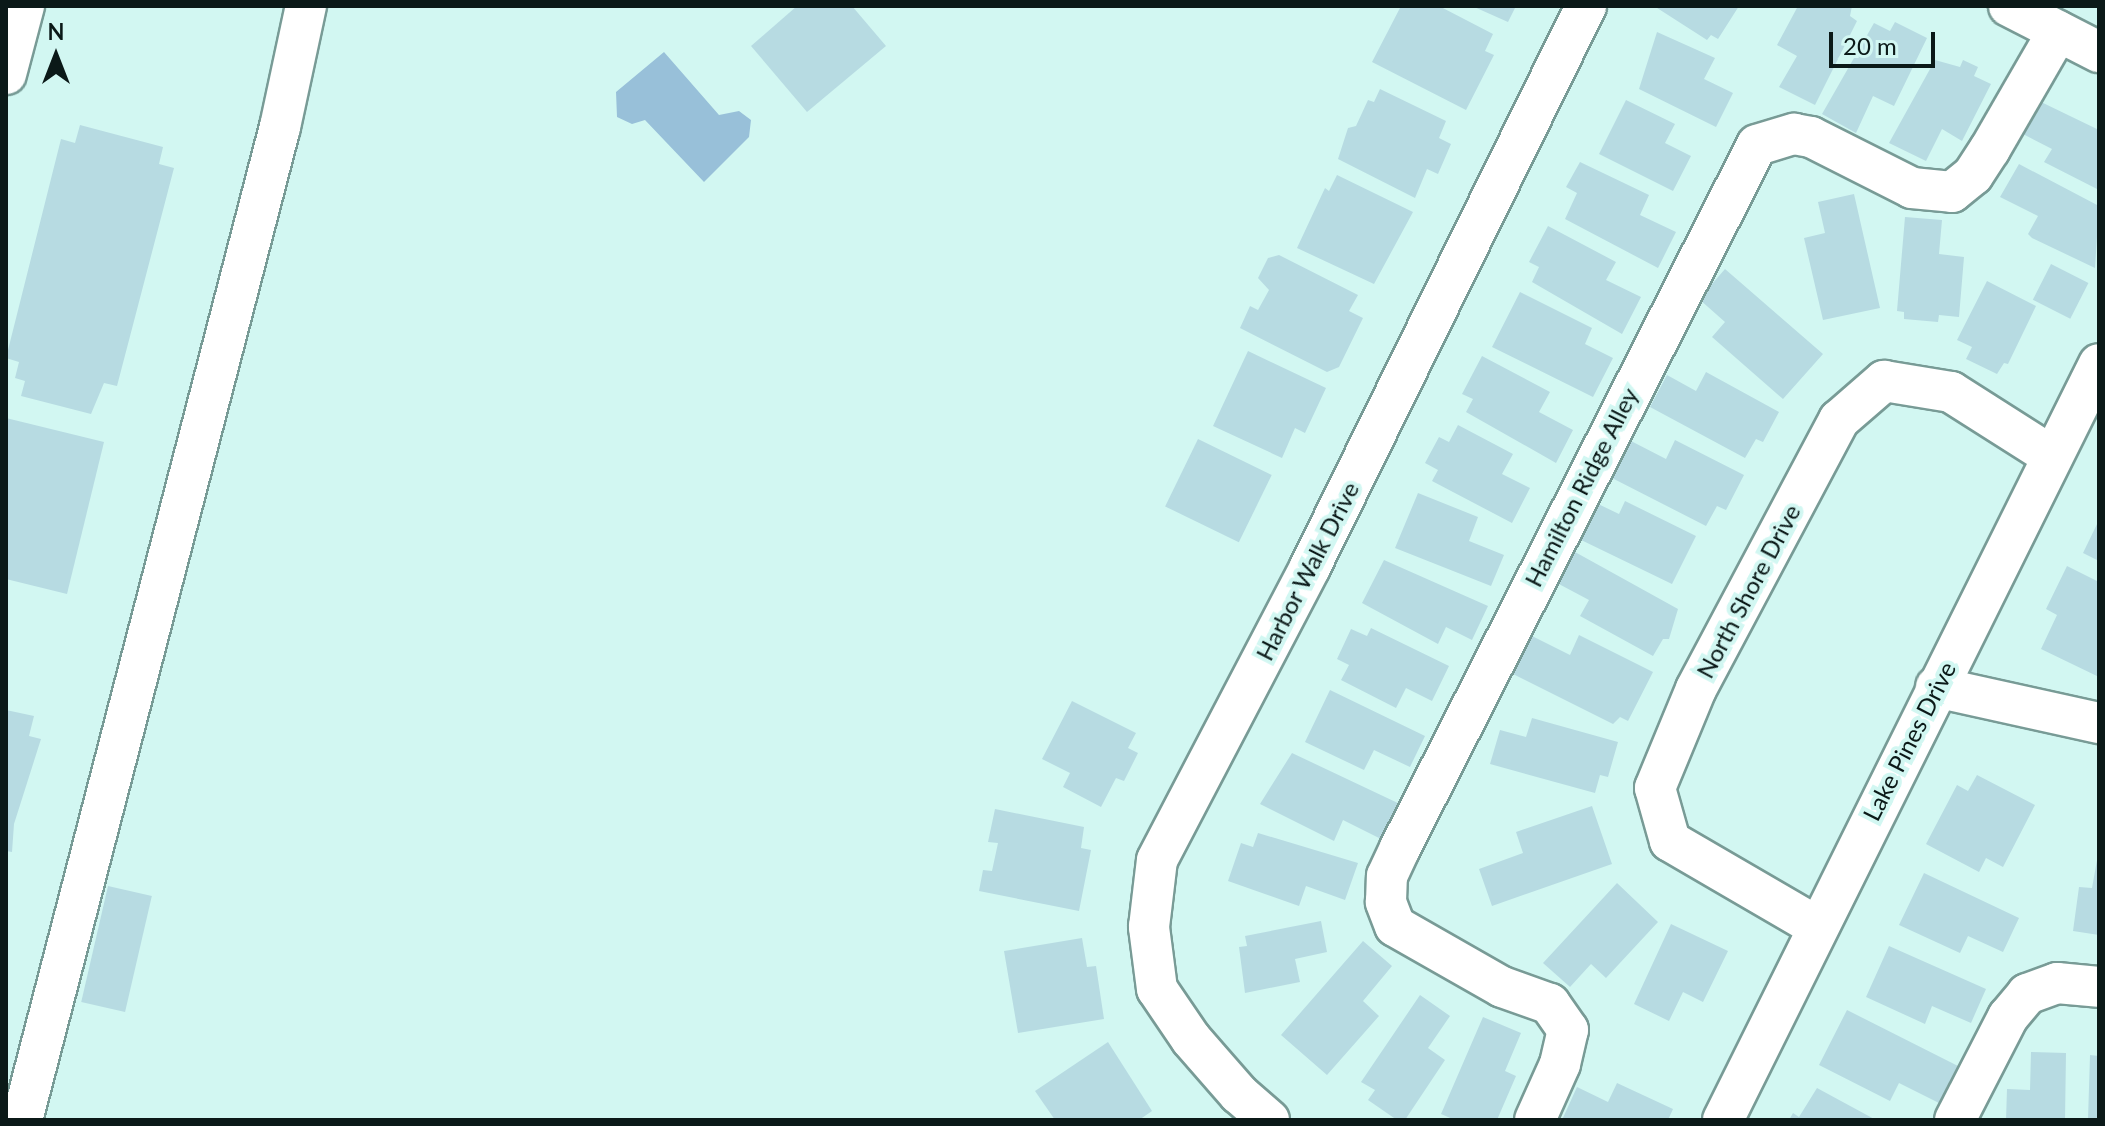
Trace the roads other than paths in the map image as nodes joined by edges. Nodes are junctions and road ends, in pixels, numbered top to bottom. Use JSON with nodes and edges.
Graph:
{"nodes":[{"id":1,"x":24,"y":6,"type":"edge"},
{"id":2,"x":306,"y":6,"type":"edge"},
{"id":3,"x":1586,"y":6,"type":"edge"},
{"id":4,"x":2009,"y":6,"type":"edge"},
{"id":5,"x":2058,"y":31,"type":"junction"},
{"id":6,"x":2099,"y":52,"type":"edge"},
{"id":7,"x":6,"y":74,"type":"edge"},
{"id":8,"x":2099,"y":364,"type":"edge"},
{"id":9,"x":2052,"y":456,"type":"junction"},
{"id":10,"x":1936,"y":687,"type":"junction"},
{"id":11,"x":2099,"y":723,"type":"edge"},
{"id":12,"x":1816,"y":926,"type":"junction"},
{"id":13,"x":2099,"y":987,"type":"edge"},
{"id":14,"x":22,"y":1120,"type":"edge"},
{"id":15,"x":1269,"y":1120,"type":"edge"},
{"id":16,"x":1535,"y":1120,"type":"edge"},
{"id":17,"x":1723,"y":1120,"type":"edge"},
{"id":18,"x":1955,"y":1120,"type":"edge"}],
"edges":[{"from":1,"to":7,"type":"street"},
{"from":2,"to":14,"type":"street"},
{"from":3,"to":15,"type":"street","name":"Harbor Walk Drive"},
{"from":4,"to":5,"type":"street"},
{"from":5,"to":6,"type":"street"},
{"from":5,"to":16,"type":"street","name":"Hamilton Ridge Alley"},
{"from":8,"to":9,"type":"street","name":"Lake Pines Drive"},
{"from":9,"to":10,"type":"street","name":"Lake Pines Drive"},
{"from":9,"to":12,"type":"street","name":"North Shore Drive"},
{"from":10,"to":11,"type":"street"},
{"from":10,"to":12,"type":"street","name":"Lake Pines Drive"},
{"from":12,"to":17,"type":"street","name":"Lake Pines Drive"},
{"from":13,"to":18,"type":"street"}]}
